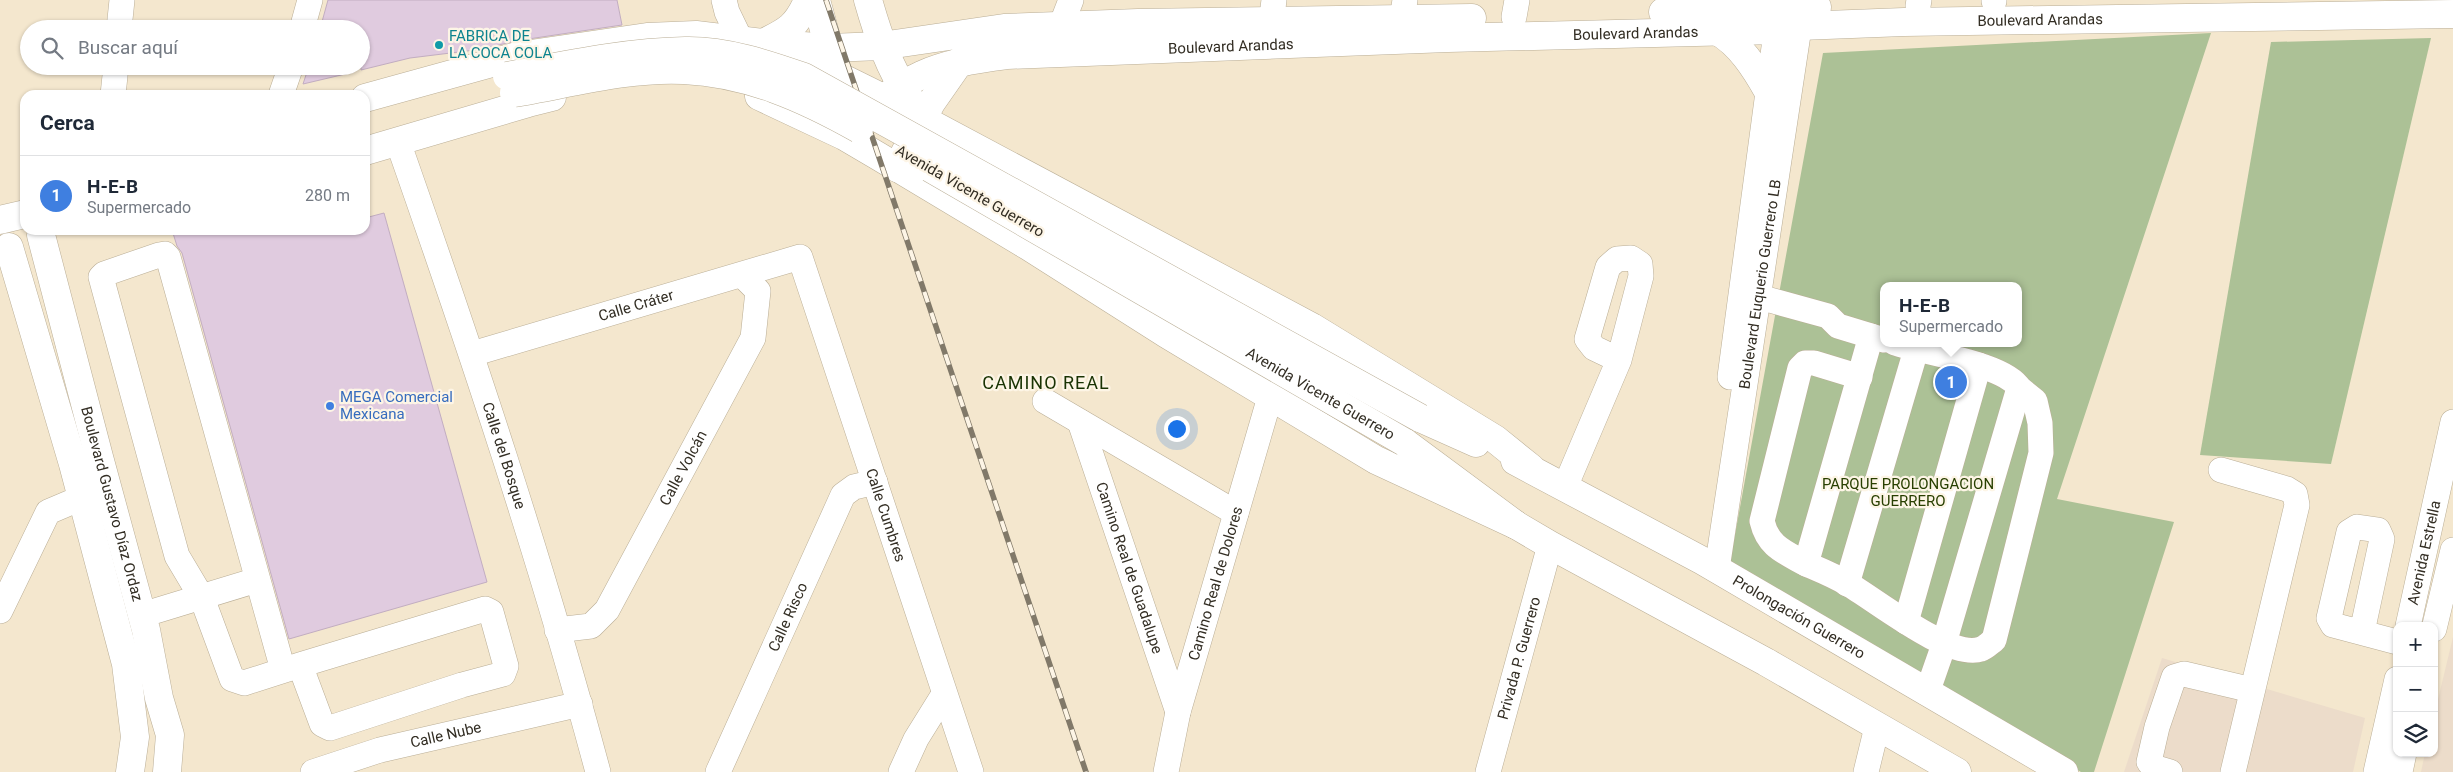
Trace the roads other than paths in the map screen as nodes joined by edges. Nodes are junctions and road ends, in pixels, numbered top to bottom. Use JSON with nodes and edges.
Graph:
{"nodes":[{"id":1,"x":122,"y":0,"type":"edge"},
{"id":2,"x":310,"y":0,"type":"edge"},
{"id":3,"x":724,"y":0,"type":"edge"},
{"id":4,"x":808,"y":0,"type":"edge"},
{"id":5,"x":816,"y":0,"type":"edge"},
{"id":6,"x":868,"y":0,"type":"edge"},
{"id":7,"x":1071,"y":0,"type":"edge"},
{"id":8,"x":2088,"y":0,"type":"edge"},
{"id":9,"x":1994,"y":1,"type":"edge"},
{"id":10,"x":1918,"y":3,"type":"edge"},
{"id":11,"x":1515,"y":8,"type":"edge"},
{"id":12,"x":1403,"y":10,"type":"edge"},
{"id":13,"x":1085,"y":12,"type":"edge"},
{"id":14,"x":1790,"y":12,"type":"edge"},
{"id":15,"x":2453,"y":14,"type":"edge"},
{"id":16,"x":1662,"y":15,"type":"edge"},
{"id":17,"x":120,"y":20,"type":"edge"},
{"id":18,"x":304,"y":20,"type":"edge"},
{"id":19,"x":1271,"y":22,"type":"edge"},
{"id":20,"x":1061,"y":26,"type":"junction"},
{"id":21,"x":1716,"y":31,"type":"junction"},
{"id":22,"x":763,"y":45,"type":"junction"},
{"id":23,"x":881,"y":46,"type":"junction"},
{"id":24,"x":829,"y":48,"type":"junction"},
{"id":25,"x":1090,"y":52,"type":"junction"},
{"id":26,"x":1057,"y":53,"type":"junction"},
{"id":27,"x":961,"y":60,"type":"junction"},
{"id":28,"x":835,"y":74,"type":"junction"},
{"id":29,"x":115,"y":75,"type":"edge"},
{"id":30,"x":288,"y":75,"type":"edge"},
{"id":31,"x":511,"y":85,"type":"junction"},
{"id":32,"x":114,"y":90,"type":"edge"},
{"id":33,"x":283,"y":90,"type":"edge"},
{"id":34,"x":891,"y":91,"type":"junction"},
{"id":35,"x":1768,"y":92,"type":"junction"},
{"id":36,"x":370,"y":97,"type":"edge"},
{"id":37,"x":768,"y":100,"type":"junction"},
{"id":38,"x":370,"y":115,"type":"edge"},
{"id":39,"x":923,"y":119,"type":"junction"},
{"id":40,"x":844,"y":136,"type":"junction"},
{"id":41,"x":370,"y":137,"type":"edge"},
{"id":42,"x":398,"y":142,"type":"junction"},
{"id":43,"x":370,"y":150,"type":"edge"},
{"id":44,"x":898,"y":168,"type":"junction"},
{"id":45,"x":20,"y":215,"type":"edge"},
{"id":46,"x":0,"y":220,"type":"edge"},
{"id":47,"x":42,"y":235,"type":"edge"},
{"id":48,"x":51,"y":235,"type":"edge"},
{"id":49,"x":5,"y":248,"type":"edge"},
{"id":50,"x":800,"y":257,"type":"joint"},
{"id":51,"x":742,"y":275,"type":"junction"},
{"id":52,"x":1752,"y":305,"type":"junction"},
{"id":53,"x":1877,"y":338,"type":"edge"},
{"id":54,"x":1905,"y":347,"type":"edge"},
{"id":55,"x":472,"y":354,"type":"junction"},
{"id":56,"x":1618,"y":360,"type":"dead end"},
{"id":57,"x":1979,"y":366,"type":"junction"},
{"id":58,"x":1860,"y":377,"type":"junction"},
{"id":59,"x":2019,"y":388,"type":"junction"},
{"id":60,"x":1270,"y":397,"type":"junction"},
{"id":61,"x":1045,"y":401,"type":"dead end"},
{"id":62,"x":1080,"y":422,"type":"junction"},
{"id":63,"x":2453,"y":422,"type":"edge"},
{"id":64,"x":1531,"y":468,"type":"junction"},
{"id":65,"x":2221,"y":470,"type":"dead end"},
{"id":66,"x":875,"y":482,"type":"junction"},
{"id":67,"x":1565,"y":486,"type":"junction"},
{"id":68,"x":81,"y":498,"type":"junction"},
{"id":69,"x":1236,"y":513,"type":"junction"},
{"id":70,"x":1516,"y":525,"type":"junction"},
{"id":71,"x":1550,"y":545,"type":"junction"},
{"id":72,"x":2453,"y":550,"type":"edge"},
{"id":73,"x":1806,"y":564,"type":"junction"},
{"id":74,"x":1710,"y":565,"type":"junction"},
{"id":75,"x":1847,"y":584,"type":"junction"},
{"id":76,"x":259,"y":586,"type":"junction"},
{"id":77,"x":205,"y":604,"type":"junction"},
{"id":78,"x":0,"y":611,"type":"edge"},
{"id":79,"x":144,"y":622,"type":"junction"},
{"id":80,"x":1906,"y":622,"type":"junction"},
{"id":81,"x":2409,"y":622,"type":"edge"},
{"id":82,"x":2435,"y":622,"type":"edge"},
{"id":83,"x":557,"y":630,"type":"junction"},
{"id":84,"x":2362,"y":632,"type":"dead end"},
{"id":85,"x":2393,"y":641,"type":"edge"},
{"id":86,"x":1944,"y":644,"type":"junction"},
{"id":87,"x":292,"y":667,"type":"junction"},
{"id":88,"x":2252,"y":690,"type":"junction"},
{"id":89,"x":1927,"y":693,"type":"junction"},
{"id":90,"x":944,"y":694,"type":"junction"},
{"id":91,"x":2393,"y":697,"type":"edge"},
{"id":92,"x":580,"y":704,"type":"junction"},
{"id":93,"x":1178,"y":712,"type":"junction"},
{"id":94,"x":1877,"y":727,"type":"junction"},
{"id":95,"x":2403,"y":757,"type":"edge"},
{"id":96,"x":376,"y":761,"type":"edge"},
{"id":97,"x":130,"y":772,"type":"edge"},
{"id":98,"x":167,"y":772,"type":"edge"},
{"id":99,"x":313,"y":772,"type":"edge"},
{"id":100,"x":598,"y":772,"type":"edge"},
{"id":101,"x":718,"y":772,"type":"edge"},
{"id":102,"x":900,"y":772,"type":"edge"},
{"id":103,"x":971,"y":772,"type":"edge"},
{"id":104,"x":1166,"y":772,"type":"edge"},
{"id":105,"x":1488,"y":772,"type":"edge"},
{"id":106,"x":1866,"y":772,"type":"edge"},
{"id":107,"x":1957,"y":772,"type":"edge"},
{"id":108,"x":2064,"y":772,"type":"edge"},
{"id":109,"x":2170,"y":772,"type":"edge"},
{"id":110,"x":2233,"y":772,"type":"edge"},
{"id":111,"x":2376,"y":772,"type":"edge"},
{"id":112,"x":2400,"y":772,"type":"edge"}],
"edges":[{"from":1,"to":17,"type":"street"},
{"from":2,"to":18,"type":"street"},
{"from":3,"to":22,"type":"street"},
{"from":4,"to":22,"type":"main road"},
{"from":5,"to":24,"type":"main road"},
{"from":6,"to":23,"type":"main road"},
{"from":7,"to":20,"type":"street"},
{"from":8,"to":9,"type":"main road","name":"Boulevard Arandas"},
{"from":9,"to":10,"type":"main road","name":"Boulevard Arandas"},
{"from":10,"to":14,"type":"main road","name":"Boulevard Arandas"},
{"from":11,"to":12,"type":"main road","name":"Boulevard Arandas"},
{"from":11,"to":16,"type":"main road","name":"Boulevard Arandas"},
{"from":12,"to":19,"type":"main road","name":"Boulevard Arandas"},
{"from":13,"to":19,"type":"main road","name":"Boulevard Arandas"},
{"from":13,"to":20,"type":"main road","name":"Boulevard Arandas"},
{"from":13,"to":25,"type":"street"},
{"from":14,"to":15,"type":"main road","name":"Boulevard Arandas"},
{"from":14,"to":16,"type":"main road","name":"Boulevard Arandas"},
{"from":14,"to":21,"type":"main road","name":"Boulevard Arandas"},
{"from":14,"to":35,"type":"street","name":"Boulevard Euquerio Guerrero LB"},
{"from":14,"to":52,"type":"street","name":"Boulevard Euquerio Guerrero LB"},
{"from":16,"to":19,"type":"main road","name":"Boulevard Arandas"},
{"from":16,"to":21,"type":"main road","name":"Boulevard Arandas"},
{"from":19,"to":25,"type":"main road","name":"Boulevard Arandas"},
{"from":20,"to":23,"type":"main road","name":"Boulevard Arandas"},
{"from":20,"to":26,"type":"street"},
{"from":21,"to":35,"type":"main road"},
{"from":22,"to":24,"type":"main road","name":"Boulevard Arandas"},
{"from":22,"to":28,"type":"main road"},
{"from":22,"to":36,"type":"main road","name":"Boulevard Arandas"},
{"from":22,"to":37,"type":"main road"},
{"from":23,"to":24,"type":"main road","name":"Boulevard Arandas"},
{"from":23,"to":34,"type":"main road"},
{"from":24,"to":28,"type":"main road"},
{"from":25,"to":26,"type":"main road","name":"Boulevard Arandas"},
{"from":26,"to":27,"type":"main road","name":"Boulevard Arandas"},
{"from":27,"to":34,"type":"main road","name":"Boulevard Arandas"},
{"from":27,"to":39,"type":"main road"},
{"from":28,"to":34,"type":"main road"},
{"from":28,"to":40,"type":"main road"},
{"from":29,"to":32,"type":"street"},
{"from":30,"to":33,"type":"street"},
{"from":31,"to":38,"type":"main road","name":"Avenida Vicente Guerrero"},
{"from":31,"to":41,"type":"main road","name":"Avenida Vicente Guerrero"},
{"from":31,"to":64,"type":"main road","name":"Avenida Vicente Guerrero","bridge":true},
{"from":31,"to":70,"type":"main road","name":"Avenida Vicente Guerrero","bridge":true},
{"from":34,"to":39,"type":"main road"},
{"from":34,"to":40,"type":"main road","name":"Boulevard Arandas"},
{"from":35,"to":52,"type":"street","name":"Boulevard Euquerio Guerrero LB"},
{"from":37,"to":40,"type":"main road"},
{"from":37,"to":42,"type":"main road"},
{"from":39,"to":44,"type":"main road"},
{"from":39,"to":64,"type":"main road"},
{"from":40,"to":44,"type":"main road"},
{"from":42,"to":43,"type":"main road"},
{"from":42,"to":55,"type":"street","name":"Calle del Bosque"},
{"from":44,"to":60,"type":"main road"},
{"from":45,"to":46,"type":"main road"},
{"from":47,"to":49,"type":"main road"},
{"from":48,"to":79,"type":"main road","name":"Boulevard Gustavo Díaz Ordaz"},
{"from":49,"to":68,"type":"main road","name":"Boulevard Gustavo Díaz Ordaz"},
{"from":50,"to":51,"type":"street","name":"Calle Cráter"},
{"from":50,"to":66,"type":"street","name":"Calle Cumbres"},
{"from":51,"to":55,"type":"street","name":"Calle Cráter"},
{"from":51,"to":83,"type":"street","name":"Calle Volcán"},
{"from":52,"to":53,"type":"street"},
{"from":52,"to":74,"type":"street","name":"Boulevard Euquerio Guerrero LB"},
{"from":53,"to":58,"type":"street"},
{"from":54,"to":57,"type":"street"},
{"from":54,"to":75,"type":"street"},
{"from":55,"to":83,"type":"street","name":"Calle del Bosque"},
{"from":56,"to":67,"type":"street"},
{"from":57,"to":59,"type":"street"},
{"from":57,"to":80,"type":"street"},
{"from":58,"to":73,"type":"street"},
{"from":58,"to":73,"type":"street"},
{"from":59,"to":86,"type":"street"},
{"from":59,"to":86,"type":"street"},
{"from":60,"to":69,"type":"street","name":"Camino Real de Dolores"},
{"from":60,"to":70,"type":"main road"},
{"from":61,"to":62,"type":"street"},
{"from":62,"to":69,"type":"street"},
{"from":62,"to":93,"type":"street","name":"Camino Real de Guadalupe"},
{"from":63,"to":81,"type":"street","name":"Avenida Estrella"},
{"from":64,"to":67,"type":"main road","name":"Prolongación Guerrero"},
{"from":65,"to":88,"type":"street"},
{"from":66,"to":90,"type":"street","name":"Calle Cumbres"},
{"from":66,"to":101,"type":"street","name":"Calle Risco"},
{"from":67,"to":74,"type":"main road","name":"Prolongación Guerrero"},
{"from":68,"to":78,"type":"street"},
{"from":68,"to":97,"type":"main road","name":"Boulevard Gustavo Díaz Ordaz"},
{"from":69,"to":93,"type":"street","name":"Camino Real de Dolores"},
{"from":70,"to":71,"type":"main road"},
{"from":71,"to":94,"type":"main road"},
{"from":71,"to":105,"type":"street","name":"Privada P. Guerrero"},
{"from":72,"to":82,"type":"street","name":"Avenida Estrella"},
{"from":73,"to":75,"type":"street"},
{"from":74,"to":89,"type":"main road","name":"Prolongación Guerrero"},
{"from":75,"to":80,"type":"street"},
{"from":76,"to":77,"type":"street"},
{"from":76,"to":77,"type":"street"},
{"from":76,"to":87,"type":"street"},
{"from":77,"to":79,"type":"street"},
{"from":77,"to":87,"type":"street"},
{"from":79,"to":98,"type":"main road","name":"Boulevard Gustavo Díaz Ordaz"},
{"from":80,"to":86,"type":"street"},
{"from":83,"to":92,"type":"street","name":"Calle del Bosque"},
{"from":84,"to":85,"type":"street"},
{"from":86,"to":89,"type":"street"},
{"from":87,"to":87,"type":"street"},
{"from":88,"to":109,"type":"street"},
{"from":88,"to":110,"type":"street"},
{"from":89,"to":108,"type":"main road","name":"Prolongación Guerrero"},
{"from":90,"to":102,"type":"street"},
{"from":90,"to":103,"type":"street","name":"Calle Cumbres"},
{"from":91,"to":111,"type":"street"},
{"from":92,"to":96,"type":"street","name":"Calle Nube"},
{"from":92,"to":100,"type":"street","name":"Calle del Bosque"},
{"from":93,"to":104,"type":"street","name":"Camino Real de Dolores"},
{"from":94,"to":106,"type":"street"},
{"from":94,"to":107,"type":"main road"},
{"from":95,"to":112,"type":"street"},
{"from":96,"to":99,"type":"street","name":"Calle Nube"}]}
